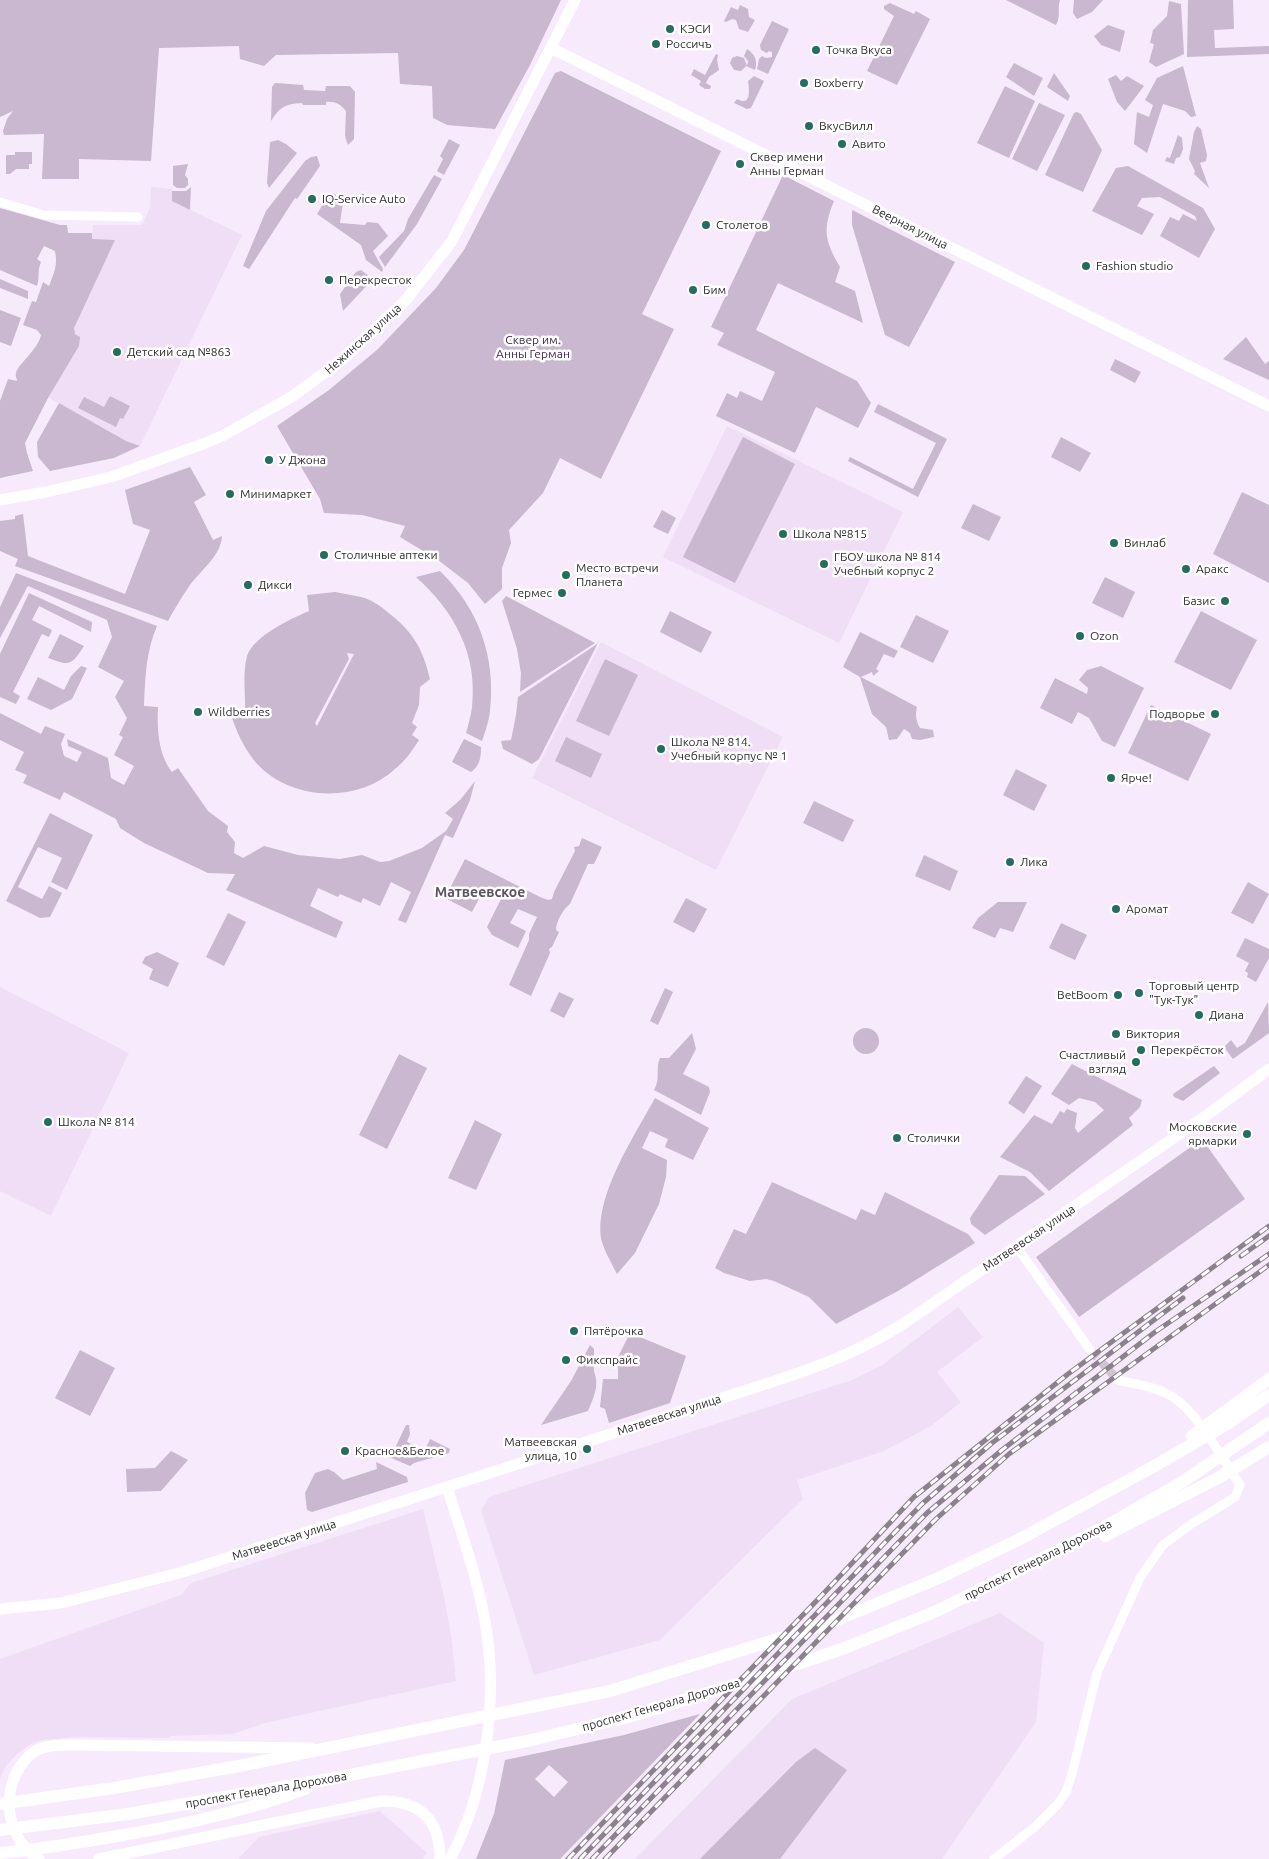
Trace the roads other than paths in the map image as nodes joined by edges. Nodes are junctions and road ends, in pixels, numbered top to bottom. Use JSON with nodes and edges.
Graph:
{"nodes":[{"id":1,"x":575,"y":0,"type":"edge"},
{"id":2,"x":551,"y":48,"type":"junction"},
{"id":3,"x":0,"y":202,"type":"edge"},
{"id":4,"x":138,"y":217,"type":"dead end"},
{"id":5,"x":1269,"y":406,"type":"edge"},
{"id":6,"x":0,"y":500,"type":"edge"},
{"id":7,"x":1269,"y":1069,"type":"edge"},
{"id":8,"x":1016,"y":1246,"type":"junction"},
{"id":9,"x":1092,"y":1351,"type":"tunnel mouth"},
{"id":10,"x":1269,"y":1379,"type":"edge"},
{"id":11,"x":1118,"y":1380,"type":"tunnel mouth"},
{"id":12,"x":1269,"y":1396,"type":"edge"},
{"id":13,"x":1269,"y":1422,"type":"edge"},
{"id":14,"x":1269,"y":1447,"type":"edge"},
{"id":15,"x":1151,"y":1468,"type":"junction"},
{"id":16,"x":447,"y":1487,"type":"junction"},
{"id":17,"x":0,"y":1609,"type":"edge"},
{"id":18,"x":938,"y":1610,"type":"junction"},
{"id":19,"x":328,"y":1748,"type":"junction"},
{"id":20,"x":334,"y":1778,"type":"junction"},
{"id":21,"x":0,"y":1804,"type":"edge"},
{"id":22,"x":0,"y":1830,"type":"edge"},
{"id":23,"x":0,"y":1853,"type":"edge"},
{"id":24,"x":39,"y":1859,"type":"edge"},
{"id":25,"x":98,"y":1859,"type":"edge"},
{"id":26,"x":440,"y":1859,"type":"edge"},
{"id":27,"x":450,"y":1859,"type":"edge"},
{"id":28,"x":994,"y":1859,"type":"edge"}],
"edges":[{"from":1,"to":2,"type":"street","name":"Нежинская улица"},
{"from":2,"to":5,"type":"street","name":"Веерная улица"},
{"from":2,"to":6,"type":"street","name":"Нежинская улица"},
{"from":3,"to":4,"type":"street"},
{"from":7,"to":8,"type":"street","name":"Матвеевская улица"},
{"from":8,"to":9,"type":"street"},
{"from":8,"to":16,"type":"street","name":"Матвеевская улица"},
{"from":10,"to":15,"type":"main road"},
{"from":11,"to":28,"type":"street"},
{"from":12,"to":15,"type":"main road"},
{"from":13,"to":18,"type":"main road","name":"проспект Генерала Дорохова"},
{"from":14,"to":18,"type":"main road"},
{"from":15,"to":19,"type":"main road"},
{"from":16,"to":17,"type":"street","name":"Матвеевская улица"},
{"from":16,"to":27,"type":"street"},
{"from":18,"to":20,"type":"main road","name":"проспект Генерала Дорохова"},
{"from":19,"to":21,"type":"main road"},
{"from":19,"to":24,"type":"street"},
{"from":20,"to":22,"type":"main road","name":"проспект Генерала Дорохова"},
{"from":20,"to":23,"type":"main road"},
{"from":25,"to":26,"type":"street"}]}
